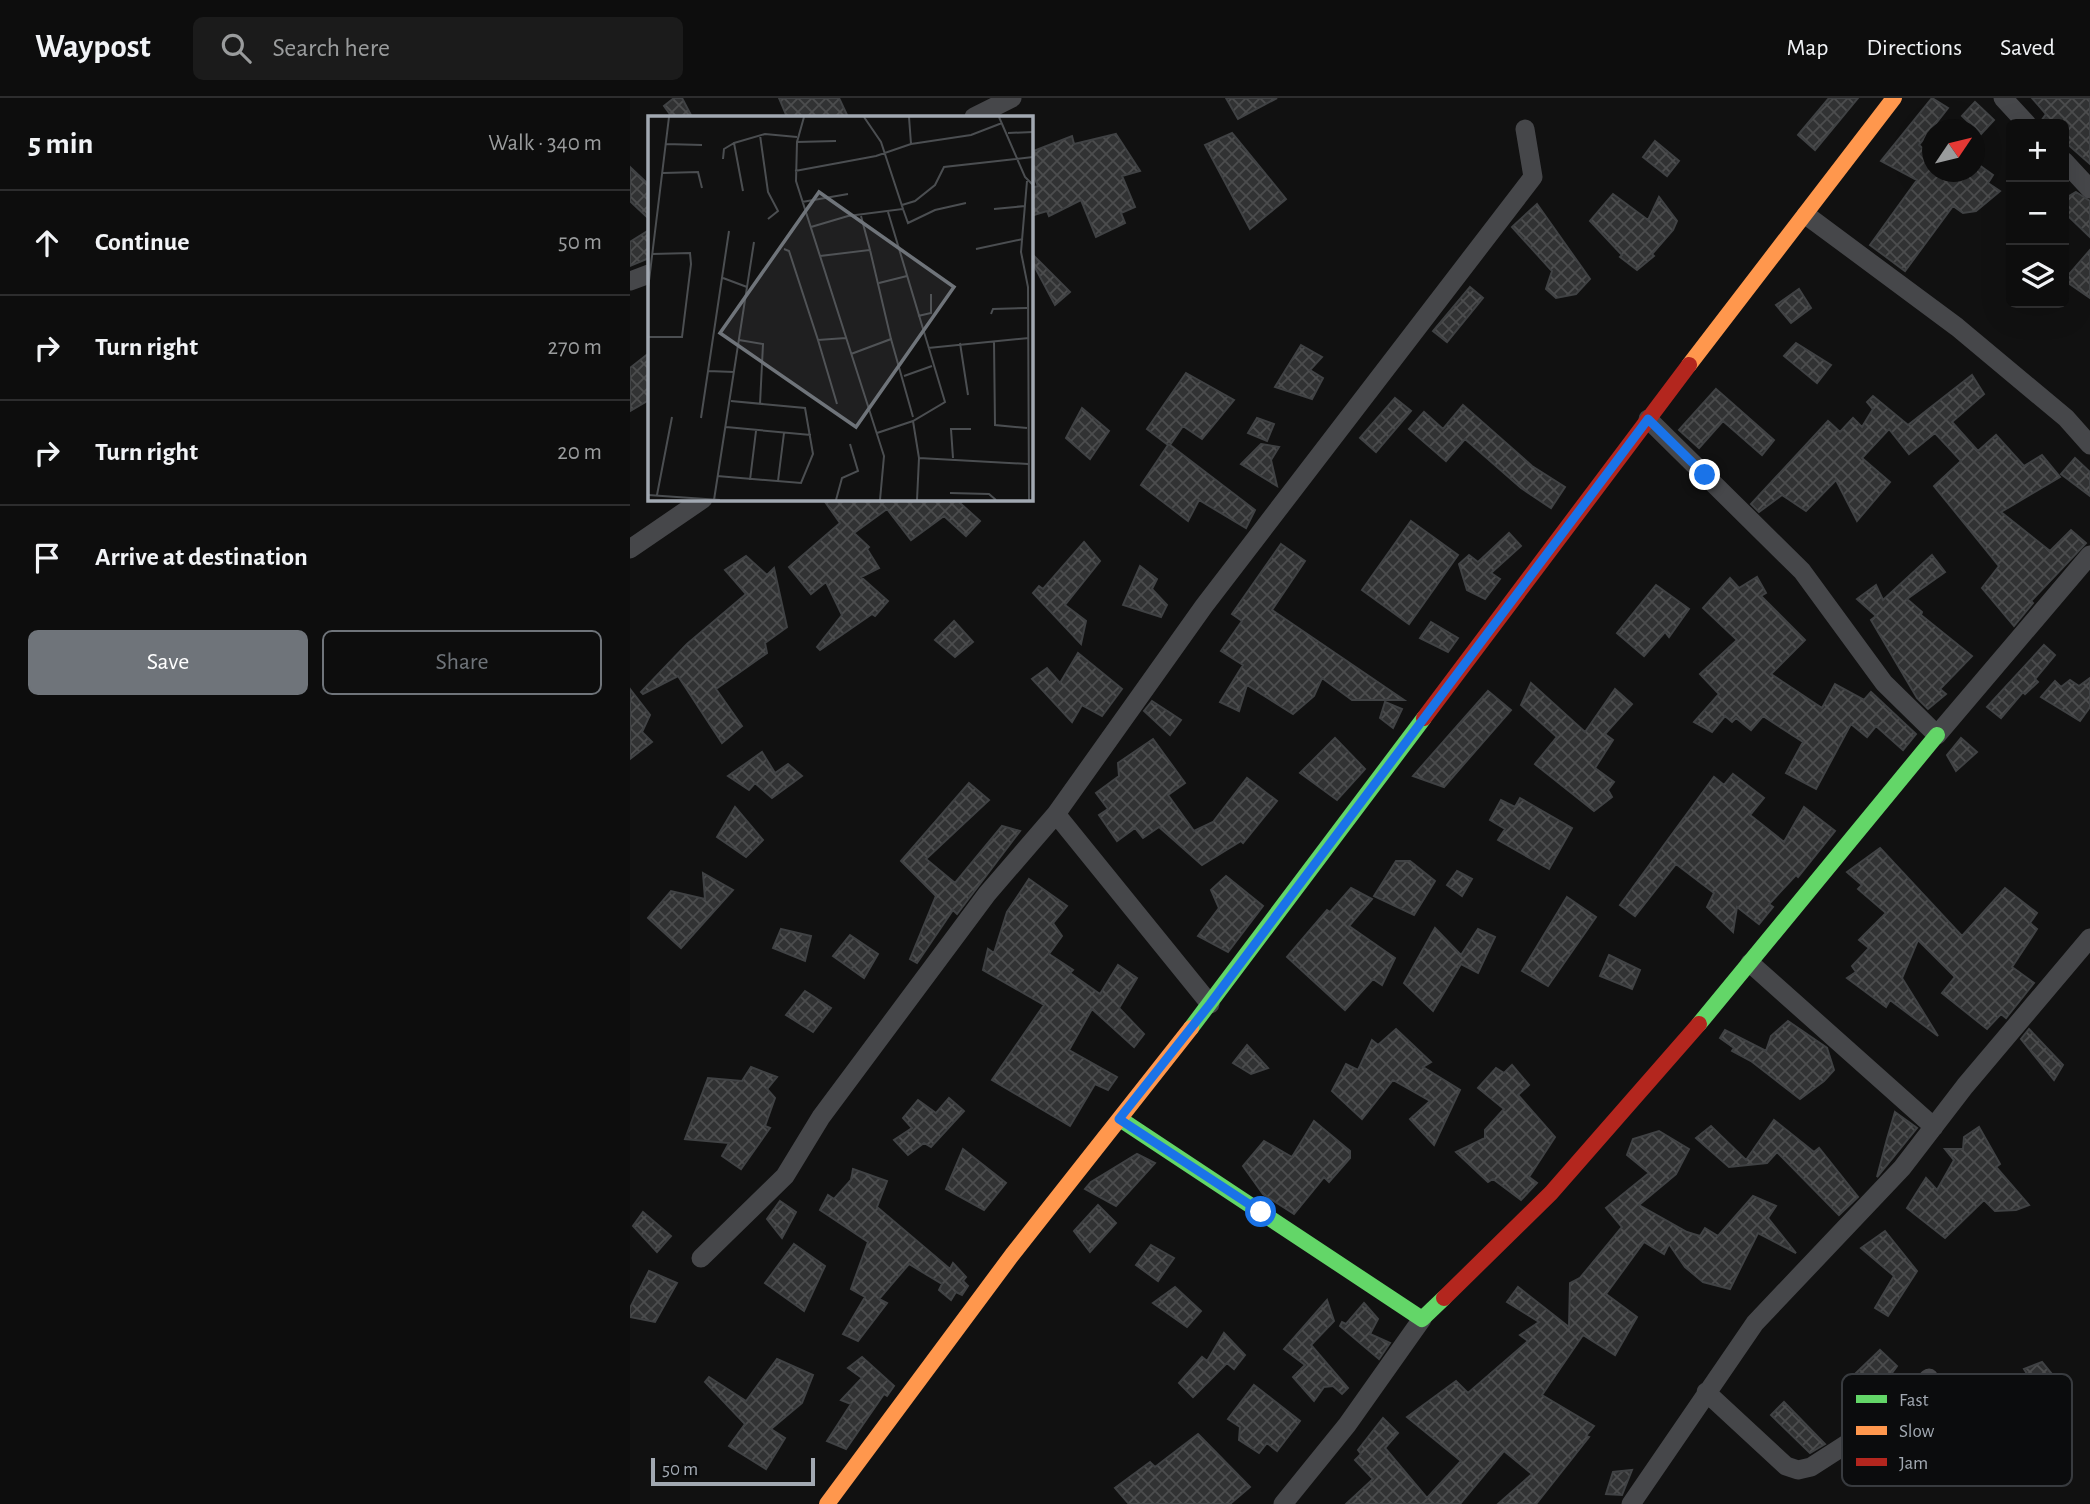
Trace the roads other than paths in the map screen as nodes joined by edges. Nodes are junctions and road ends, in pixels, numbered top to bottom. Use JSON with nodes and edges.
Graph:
{"nodes":[{"id":1,"x":1012,"y":98,"type":"edge"},
{"id":2,"x":1894,"y":98,"type":"edge"},
{"id":3,"x":2003,"y":98,"type":"edge"},
{"id":4,"x":976,"y":116,"type":"edge"},
{"id":5,"x":2022,"y":119,"type":"edge"},
{"id":6,"x":1525,"y":129,"type":"dead end"},
{"id":7,"x":2069,"y":166,"type":"edge"},
{"id":8,"x":2090,"y":189,"type":"edge"},
{"id":9,"x":1806,"y":215,"type":"junction"},
{"id":10,"x":648,"y":274,"type":"edge"},
{"id":11,"x":630,"y":281,"type":"edge"},
{"id":12,"x":1648,"y":419,"type":"junction"},
{"id":13,"x":2090,"y":444,"type":"edge"},
{"id":14,"x":701,"y":500,"type":"edge"},
{"id":15,"x":630,"y":549,"type":"edge"},
{"id":16,"x":2090,"y":555,"type":"edge"},
{"id":17,"x":1937,"y":735,"type":"junction"},
{"id":18,"x":1056,"y":814,"type":"junction"},
{"id":19,"x":2090,"y":938,"type":"edge"},
{"id":20,"x":1750,"y":964,"type":"junction"},
{"id":21,"x":1210,"y":1004,"type":"junction"},
{"id":22,"x":1119,"y":1119,"type":"junction"},
{"id":23,"x":1934,"y":1126,"type":"junction"},
{"id":24,"x":701,"y":1258,"type":"dead end"},
{"id":25,"x":1422,"y":1319,"type":"junction"},
{"id":26,"x":1706,"y":1392,"type":"junction"},
{"id":27,"x":1842,"y":1447,"type":"edge"},
{"id":28,"x":827,"y":1504,"type":"edge"},
{"id":29,"x":1283,"y":1504,"type":"edge"},
{"id":30,"x":1631,"y":1504,"type":"edge"}],
"edges":[{"from":1,"to":4,"type":"street"},
{"from":2,"to":9,"type":"street"},
{"from":3,"to":5,"type":"street"},
{"from":6,"to":18,"type":"street"},
{"from":7,"to":8,"type":"street"},
{"from":9,"to":12,"type":"street"},
{"from":9,"to":13,"type":"street"},
{"from":10,"to":11,"type":"street"},
{"from":12,"to":17,"type":"street"},
{"from":12,"to":21,"type":"street"},
{"from":14,"to":15,"type":"street"},
{"from":16,"to":17,"type":"street"},
{"from":17,"to":20,"type":"street"},
{"from":18,"to":21,"type":"street"},
{"from":18,"to":24,"type":"street"},
{"from":19,"to":23,"type":"street"},
{"from":20,"to":23,"type":"street"},
{"from":20,"to":25,"type":"street"},
{"from":21,"to":22,"type":"street"},
{"from":22,"to":25,"type":"street"},
{"from":22,"to":28,"type":"street"},
{"from":23,"to":26,"type":"street"},
{"from":25,"to":29,"type":"street"},
{"from":26,"to":27,"type":"street"},
{"from":26,"to":30,"type":"street"}]}
